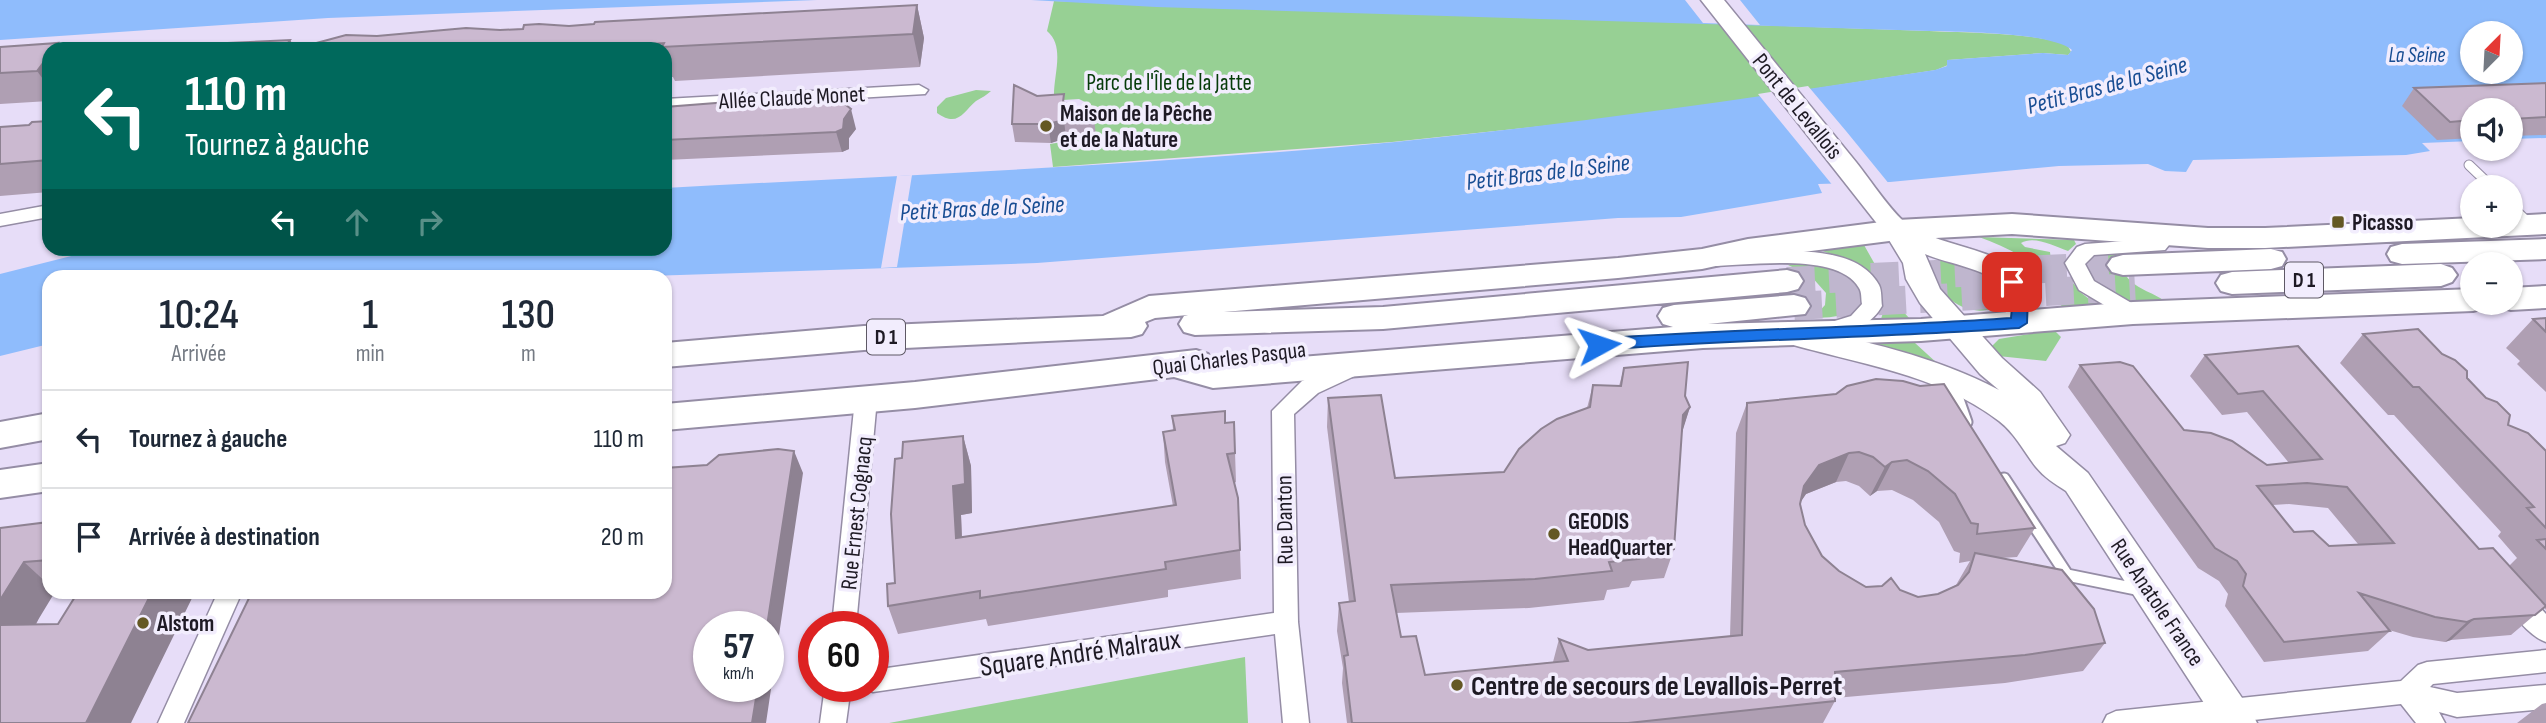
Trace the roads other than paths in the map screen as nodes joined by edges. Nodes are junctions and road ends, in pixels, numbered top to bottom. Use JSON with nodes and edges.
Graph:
{"nodes":[{"id":1,"x":1712,"y":0,"type":"edge"},
{"id":2,"x":919,"y":90,"type":"dead end"},
{"id":3,"x":672,"y":104,"type":"edge"},
{"id":4,"x":2469,"y":165,"type":"dead end"},
{"id":5,"x":2479,"y":175,"type":"edge"},
{"id":6,"x":42,"y":212,"type":"edge"},
{"id":7,"x":0,"y":220,"type":"edge"},
{"id":8,"x":1890,"y":221,"type":"junction"},
{"id":9,"x":2526,"y":226,"type":"edge"},
{"id":10,"x":2167,"y":235,"type":"junction"},
{"id":11,"x":1702,"y":259,"type":"junction"},
{"id":12,"x":2546,"y":270,"type":"edge"},
{"id":13,"x":2523,"y":271,"type":"edge"},
{"id":14,"x":2460,"y":274,"type":"edge"},
{"id":15,"x":2130,"y":288,"type":"junction"},
{"id":16,"x":2546,"y":297,"type":"edge"},
{"id":17,"x":2523,"y":298,"type":"edge"},
{"id":18,"x":2460,"y":300,"type":"edge"},
{"id":19,"x":1795,"y":313,"type":"junction"},
{"id":20,"x":2019,"y":323,"type":"junction"},
{"id":21,"x":1108,"y":327,"type":"junction"},
{"id":22,"x":1955,"y":327,"type":"junction"},
{"id":23,"x":672,"y":354,"type":"edge"},
{"id":24,"x":1363,"y":364,"type":"junction"},
{"id":25,"x":1175,"y":365,"type":"junction"},
{"id":26,"x":1952,"y":382,"type":"junction"},
{"id":27,"x":866,"y":399,"type":"junction"},
{"id":28,"x":672,"y":416,"type":"edge"},
{"id":29,"x":42,"y":427,"type":"edge"},
{"id":30,"x":1970,"y":428,"type":"edge"},
{"id":31,"x":0,"y":435,"type":"edge"},
{"id":32,"x":2000,"y":473,"type":"edge"},
{"id":33,"x":42,"y":478,"type":"edge"},
{"id":34,"x":2077,"y":482,"type":"junction"},
{"id":35,"x":0,"y":484,"type":"edge"},
{"id":36,"x":2499,"y":579,"type":"edge"},
{"id":37,"x":2151,"y":592,"type":"junction"},
{"id":38,"x":227,"y":599,"type":"edge"},
{"id":39,"x":845,"y":611,"type":"edge"},
{"id":40,"x":1286,"y":622,"type":"junction"},
{"id":41,"x":2546,"y":631,"type":"edge"},
{"id":42,"x":2546,"y":662,"type":"edge"},
{"id":43,"x":889,"y":679,"type":"edge"},
{"id":44,"x":2407,"y":692,"type":"junction"},
{"id":45,"x":2546,"y":697,"type":"edge"},
{"id":46,"x":836,"y":702,"type":"edge"},
{"id":47,"x":2233,"y":716,"type":"edge"},
{"id":48,"x":2130,"y":722,"type":"edge"},
{"id":49,"x":171,"y":723,"type":"edge"},
{"id":50,"x":833,"y":723,"type":"edge"},
{"id":51,"x":1296,"y":723,"type":"edge"},
{"id":52,"x":2431,"y":723,"type":"edge"}],
"edges":[{"from":1,"to":8,"type":"main road","name":"Pont de Levallois"},
{"from":2,"to":3,"type":"street","name":"Allée Claude Monet"},
{"from":4,"to":5,"type":"lane"},
{"from":6,"to":7,"type":"street"},
{"from":8,"to":10,"type":"main road"},
{"from":8,"to":11,"type":"main road"},
{"from":8,"to":20,"type":"main road"},
{"from":8,"to":22,"type":"main road","name":"Pont de Levallois"},
{"from":9,"to":10,"type":"main road"},
{"from":9,"to":15,"type":"main road","number":"D 1"},
{"from":10,"to":15,"type":"street"},
{"from":11,"to":19,"type":"street"},
{"from":11,"to":21,"type":"main road"},
{"from":12,"to":13,"type":"main road"},
{"from":14,"to":15,"type":"main road","number":"D 1"},
{"from":15,"to":18,"type":"main road"},
{"from":15,"to":20,"type":"main road"},
{"from":16,"to":17,"type":"main road"},
{"from":19,"to":21,"type":"main road","name":"Quai Charles Pasqua","number":"D 1"},
{"from":19,"to":22,"type":"main road"},
{"from":19,"to":24,"type":"main road"},
{"from":19,"to":25,"type":"main road","name":"Quai Charles Pasqua"},
{"from":19,"to":26,"type":"main road"},
{"from":20,"to":22,"type":"main road"},
{"from":21,"to":23,"type":"main road","name":"Quai Charles Pasqua","number":"D 1"},
{"from":22,"to":34,"type":"main road","name":"Pont de Levallois"},
{"from":24,"to":25,"type":"main road"},
{"from":24,"to":40,"type":"street","name":"Rue Danton"},
{"from":25,"to":27,"type":"main road","name":"Quai Charles Pasqua"},
{"from":26,"to":30,"type":"lane"},
{"from":26,"to":34,"type":"main road"},
{"from":27,"to":28,"type":"main road","name":"Quai Charles Pasqua"},
{"from":27,"to":39,"type":"street","name":"Rue Ernest Cognacq"},
{"from":29,"to":31,"type":"main road"},
{"from":32,"to":37,"type":"lane"},
{"from":33,"to":35,"type":"main road"},
{"from":34,"to":37,"type":"main road","name":"Rue Anatole France"},
{"from":36,"to":41,"type":"street"},
{"from":37,"to":47,"type":"main road","name":"Rue Anatole France"},
{"from":38,"to":49,"type":"street"},
{"from":40,"to":43,"type":"street","name":"Square André Malraux"},
{"from":40,"to":51,"type":"street","name":"Rue Danton"},
{"from":42,"to":44,"type":"street"},
{"from":44,"to":45,"type":"street"},
{"from":44,"to":47,"type":"street"},
{"from":44,"to":52,"type":"street"},
{"from":46,"to":50,"type":"street"},
{"from":47,"to":48,"type":"street"}]}
